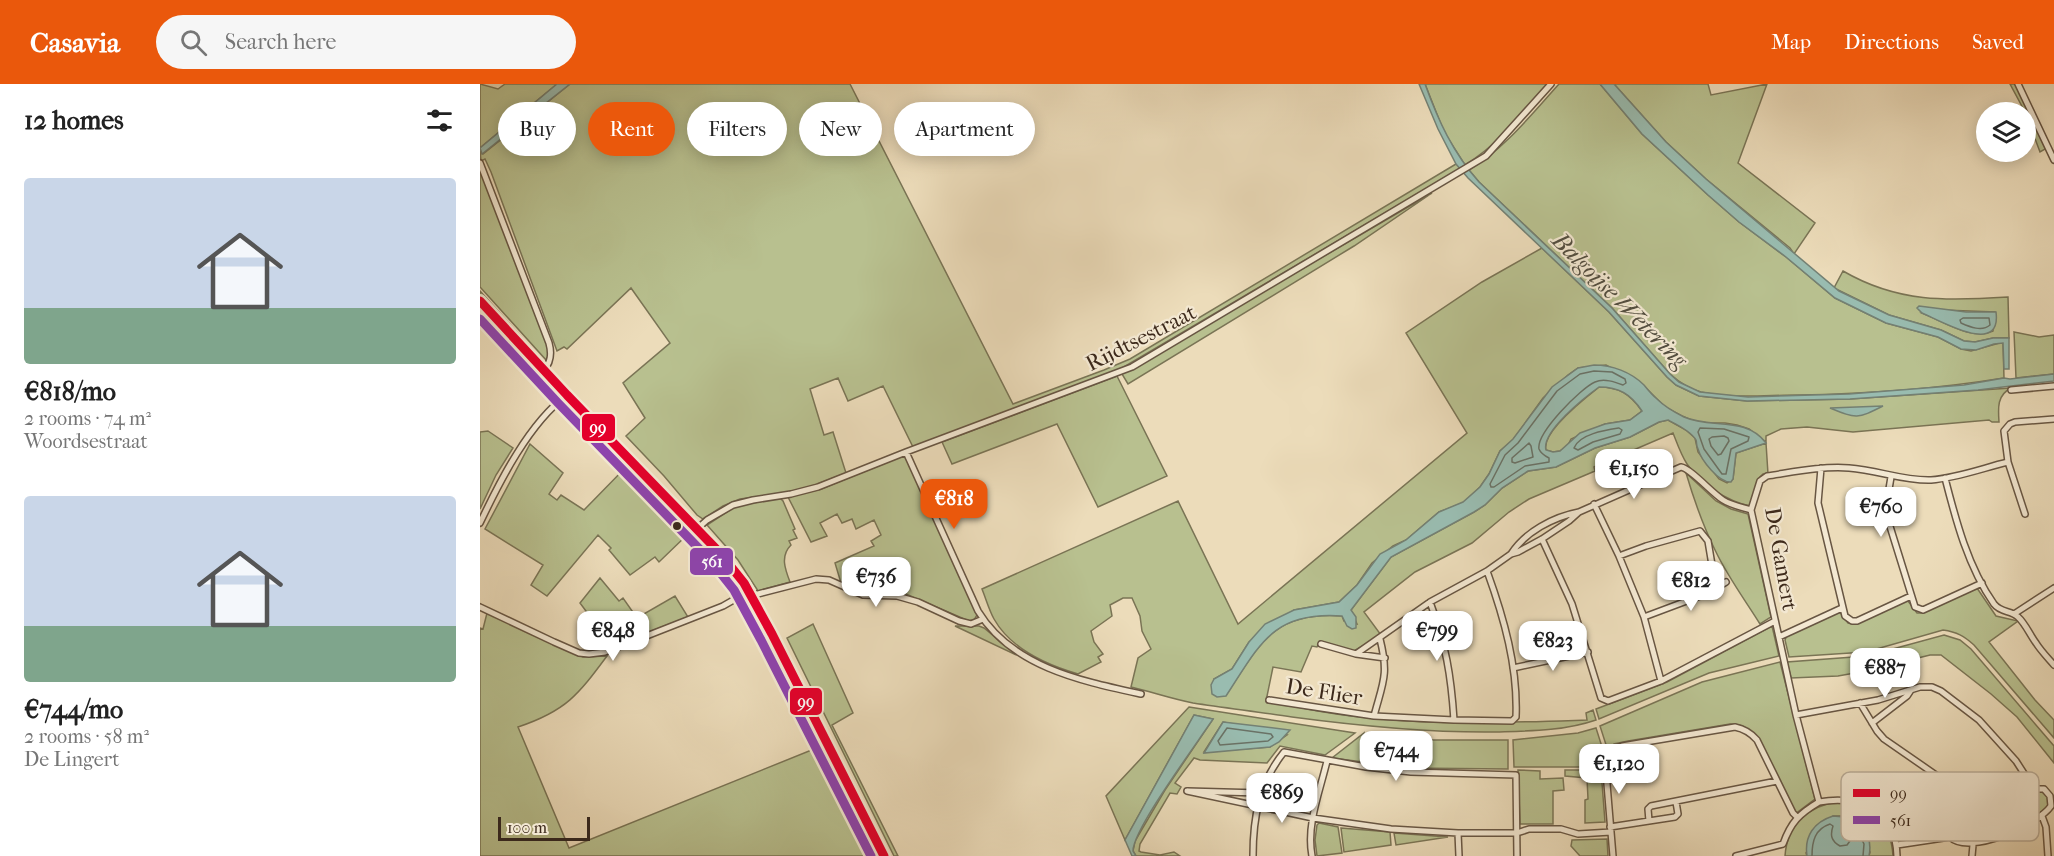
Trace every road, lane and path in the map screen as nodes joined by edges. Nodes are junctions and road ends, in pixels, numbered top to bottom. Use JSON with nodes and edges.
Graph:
{"nodes":[{"id":1,"x":1551,"y":84,"type":"edge"},
{"id":2,"x":2018,"y":84,"type":"edge"},
{"id":3,"x":2054,"y":160,"type":"edge"},
{"id":4,"x":480,"y":163,"type":"edge"},
{"id":5,"x":480,"y":303,"type":"edge"},
{"id":6,"x":544,"y":370,"type":"junction"},
{"id":7,"x":2054,"y":386,"type":"edge"},
{"id":8,"x":2011,"y":390,"type":"dead end"},
{"id":9,"x":567,"y":395,"type":"junction"},
{"id":10,"x":2054,"y":419,"type":"edge"},
{"id":11,"x":906,"y":452,"type":"junction"},
{"id":12,"x":2008,"y":462,"type":"junction"},
{"id":13,"x":1821,"y":468,"type":"junction"},
{"id":14,"x":1891,"y":477,"type":"junction"},
{"id":15,"x":1945,"y":478,"type":"junction"},
{"id":16,"x":1594,"y":504,"type":"junction"},
{"id":17,"x":1750,"y":510,"type":"junction"},
{"id":18,"x":1579,"y":512,"type":"junction"},
{"id":19,"x":2025,"y":514,"type":"dead end"},
{"id":20,"x":480,"y":523,"type":"edge"},
{"id":21,"x":697,"y":529,"type":"junction"},
{"id":22,"x":1542,"y":539,"type":"junction"},
{"id":23,"x":1511,"y":554,"type":"junction"},
{"id":24,"x":1619,"y":556,"type":"junction"},
{"id":25,"x":1487,"y":571,"type":"junction"},
{"id":26,"x":1726,"y":582,"type":"dead end"},
{"id":27,"x":1982,"y":583,"type":"junction"},
{"id":28,"x":2054,"y":588,"type":"edge"},
{"id":29,"x":1716,"y":589,"type":"junction"},
{"id":30,"x":751,"y":594,"type":"junction"},
{"id":31,"x":1911,"y":596,"type":"junction"},
{"id":32,"x":1430,"y":602,"type":"junction"},
{"id":33,"x":480,"y":607,"type":"edge"},
{"id":34,"x":1842,"y":608,"type":"junction"},
{"id":35,"x":2014,"y":614,"type":"junction"},
{"id":36,"x":1644,"y":617,"type":"junction"},
{"id":37,"x":983,"y":619,"type":"junction"},
{"id":38,"x":1775,"y":621,"type":"junction"},
{"id":39,"x":1779,"y":637,"type":"junction"},
{"id":40,"x":1380,"y":639,"type":"junction"},
{"id":41,"x":1321,"y":645,"type":"dead end"},
{"id":42,"x":1588,"y":652,"type":"junction"},
{"id":43,"x":1356,"y":654,"type":"junction"},
{"id":44,"x":1384,"y":658,"type":"junction"},
{"id":45,"x":2054,"y":665,"type":"edge"},
{"id":46,"x":1513,"y":668,"type":"junction"},
{"id":47,"x":1661,"y":681,"type":"junction"},
{"id":48,"x":1912,"y":688,"type":"junction"},
{"id":49,"x":1141,"y":694,"type":"dead end"},
{"id":50,"x":1269,"y":700,"type":"dead end"},
{"id":51,"x":1860,"y":703,"type":"junction"},
{"id":52,"x":1796,"y":715,"type":"junction"},
{"id":53,"x":1374,"y":716,"type":"junction"},
{"id":54,"x":1454,"y":720,"type":"junction"},
{"id":55,"x":1872,"y":723,"type":"junction"},
{"id":56,"x":1327,"y":761,"type":"junction"},
{"id":57,"x":1932,"y":772,"type":"edge"},
{"id":58,"x":2023,"y":772,"type":"edge"},
{"id":59,"x":1777,"y":781,"type":"junction"},
{"id":60,"x":2039,"y":789,"type":"edge"},
{"id":61,"x":1260,"y":793,"type":"junction"},
{"id":62,"x":1841,"y":800,"type":"edge"},
{"id":63,"x":1819,"y":801,"type":"junction"},
{"id":64,"x":1676,"y":802,"type":"junction"},
{"id":65,"x":1256,"y":806,"type":"junction"},
{"id":66,"x":2042,"y":816,"type":"junction"},
{"id":67,"x":1797,"y":817,"type":"junction"},
{"id":68,"x":1313,"y":818,"type":"junction"},
{"id":69,"x":2039,"y":818,"type":"edge"},
{"id":70,"x":1650,"y":821,"type":"junction"},
{"id":71,"x":1611,"y":829,"type":"junction"},
{"id":72,"x":1458,"y":832,"type":"junction"},
{"id":73,"x":1517,"y":832,"type":"junction"},
{"id":74,"x":1895,"y":841,"type":"edge"},
{"id":75,"x":1924,"y":841,"type":"edge"},
{"id":76,"x":1955,"y":841,"type":"edge"},
{"id":77,"x":1990,"y":841,"type":"edge"},
{"id":78,"x":1897,"y":845,"type":"junction"},
{"id":79,"x":1972,"y":845,"type":"junction"},
{"id":80,"x":1745,"y":855,"type":"edge"},
{"id":81,"x":884,"y":856,"type":"edge"},
{"id":82,"x":1253,"y":856,"type":"edge"},
{"id":83,"x":1312,"y":856,"type":"edge"},
{"id":84,"x":1459,"y":856,"type":"edge"},
{"id":85,"x":1517,"y":856,"type":"edge"},
{"id":86,"x":1613,"y":856,"type":"edge"},
{"id":87,"x":1736,"y":856,"type":"edge"},
{"id":88,"x":1897,"y":856,"type":"edge"},
{"id":89,"x":1972,"y":856,"type":"edge"},
{"id":90,"x":2048,"y":856,"type":"edge"}],
"edges":[{"from":1,"to":11,"type":"street","name":"Rijdtsestraat"},
{"from":2,"to":3,"type":"street"},
{"from":4,"to":6,"type":"street"},
{"from":5,"to":6,"type":"main road"},
{"from":6,"to":9,"type":"main road"},
{"from":7,"to":8,"type":"street"},
{"from":9,"to":20,"type":"street"},
{"from":9,"to":21,"type":"main road"},
{"from":10,"to":12,"type":"street"},
{"from":11,"to":21,"type":"street","name":"Rijdtsestraat"},
{"from":11,"to":37,"type":"street"},
{"from":12,"to":15,"type":"street","name":"De Gamert"},
{"from":12,"to":19,"type":"street"},
{"from":13,"to":14,"type":"street","name":"De Gamert"},
{"from":13,"to":17,"type":"street","name":"De Gamert"},
{"from":13,"to":34,"type":"street","name":"De Gamert"},
{"from":14,"to":15,"type":"street","name":"De Gamert"},
{"from":14,"to":31,"type":"street"},
{"from":15,"to":27,"type":"street"},
{"from":16,"to":17,"type":"street","name":"De Flier"},
{"from":16,"to":18,"type":"street","name":"De Flier"},
{"from":16,"to":24,"type":"street"},
{"from":17,"to":38,"type":"street","name":"De Gamert"},
{"from":18,"to":22,"type":"street","name":"De Flier"},
{"from":18,"to":23,"type":"street","name":"De Flier"},
{"from":21,"to":30,"type":"main road"},
{"from":22,"to":23,"type":"street","name":"De Flier"},
{"from":22,"to":42,"type":"street"},
{"from":23,"to":25,"type":"street","name":"De Flier"},
{"from":24,"to":29,"type":"street"},
{"from":24,"to":36,"type":"street"},
{"from":25,"to":32,"type":"street","name":"De Flier"},
{"from":25,"to":46,"type":"street","name":"De Flier"},
{"from":26,"to":29,"type":"street"},
{"from":27,"to":31,"type":"street"},
{"from":27,"to":35,"type":"street"},
{"from":28,"to":35,"type":"street"},
{"from":29,"to":36,"type":"street"},
{"from":30,"to":33,"type":"street"},
{"from":30,"to":37,"type":"street"},
{"from":30,"to":81,"type":"main road"},
{"from":31,"to":34,"type":"street"},
{"from":32,"to":40,"type":"street","name":"De Flier"},
{"from":32,"to":54,"type":"street"},
{"from":34,"to":39,"type":"street","name":"De Gamert"},
{"from":35,"to":45,"type":"street"},
{"from":36,"to":47,"type":"street"},
{"from":37,"to":49,"type":"street"},
{"from":38,"to":39,"type":"street","name":"De Gamert"},
{"from":38,"to":47,"type":"street"},
{"from":39,"to":52,"type":"street"},
{"from":40,"to":43,"type":"street","name":"De Flier"},
{"from":40,"to":44,"type":"street","name":"De Flier"},
{"from":41,"to":43,"type":"street","name":"De Flier"},
{"from":42,"to":46,"type":"street"},
{"from":42,"to":47,"type":"street"},
{"from":43,"to":44,"type":"street","name":"De Flier"},
{"from":44,"to":53,"type":"street","name":"De Flier"},
{"from":46,"to":54,"type":"street","name":"De Flier"},
{"from":48,"to":51,"type":"street"},
{"from":48,"to":55,"type":"street"},
{"from":48,"to":58,"type":"street"},
{"from":50,"to":53,"type":"street","name":"De Flier"},
{"from":51,"to":52,"type":"street"},
{"from":51,"to":55,"type":"street"},
{"from":52,"to":63,"type":"street"},
{"from":53,"to":54,"type":"street","name":"De Flier"},
{"from":55,"to":57,"type":"street"},
{"from":56,"to":61,"type":"street"},
{"from":56,"to":68,"type":"street"},
{"from":56,"to":73,"type":"street"},
{"from":59,"to":64,"type":"street"},
{"from":59,"to":67,"type":"street"},
{"from":59,"to":71,"type":"street"},
{"from":60,"to":66,"type":"street"},
{"from":61,"to":65,"type":"street"},
{"from":61,"to":65,"type":"street"},
{"from":62,"to":63,"type":"street"},
{"from":63,"to":67,"type":"street"},
{"from":64,"to":70,"type":"street"},
{"from":64,"to":70,"type":"street"},
{"from":65,"to":68,"type":"street"},
{"from":65,"to":82,"type":"street"},
{"from":66,"to":69,"type":"street"},
{"from":66,"to":90,"type":"street"},
{"from":67,"to":80,"type":"street"},
{"from":68,"to":72,"type":"street"},
{"from":68,"to":83,"type":"street"},
{"from":70,"to":71,"type":"street"},
{"from":71,"to":73,"type":"street"},
{"from":71,"to":86,"type":"street"},
{"from":72,"to":73,"type":"street"},
{"from":72,"to":84,"type":"street"},
{"from":73,"to":85,"type":"street"},
{"from":74,"to":78,"type":"street"},
{"from":75,"to":78,"type":"street"},
{"from":76,"to":79,"type":"street"},
{"from":77,"to":79,"type":"street"},
{"from":78,"to":88,"type":"street"},
{"from":79,"to":89,"type":"street"},
{"from":80,"to":87,"type":"street"}]}
